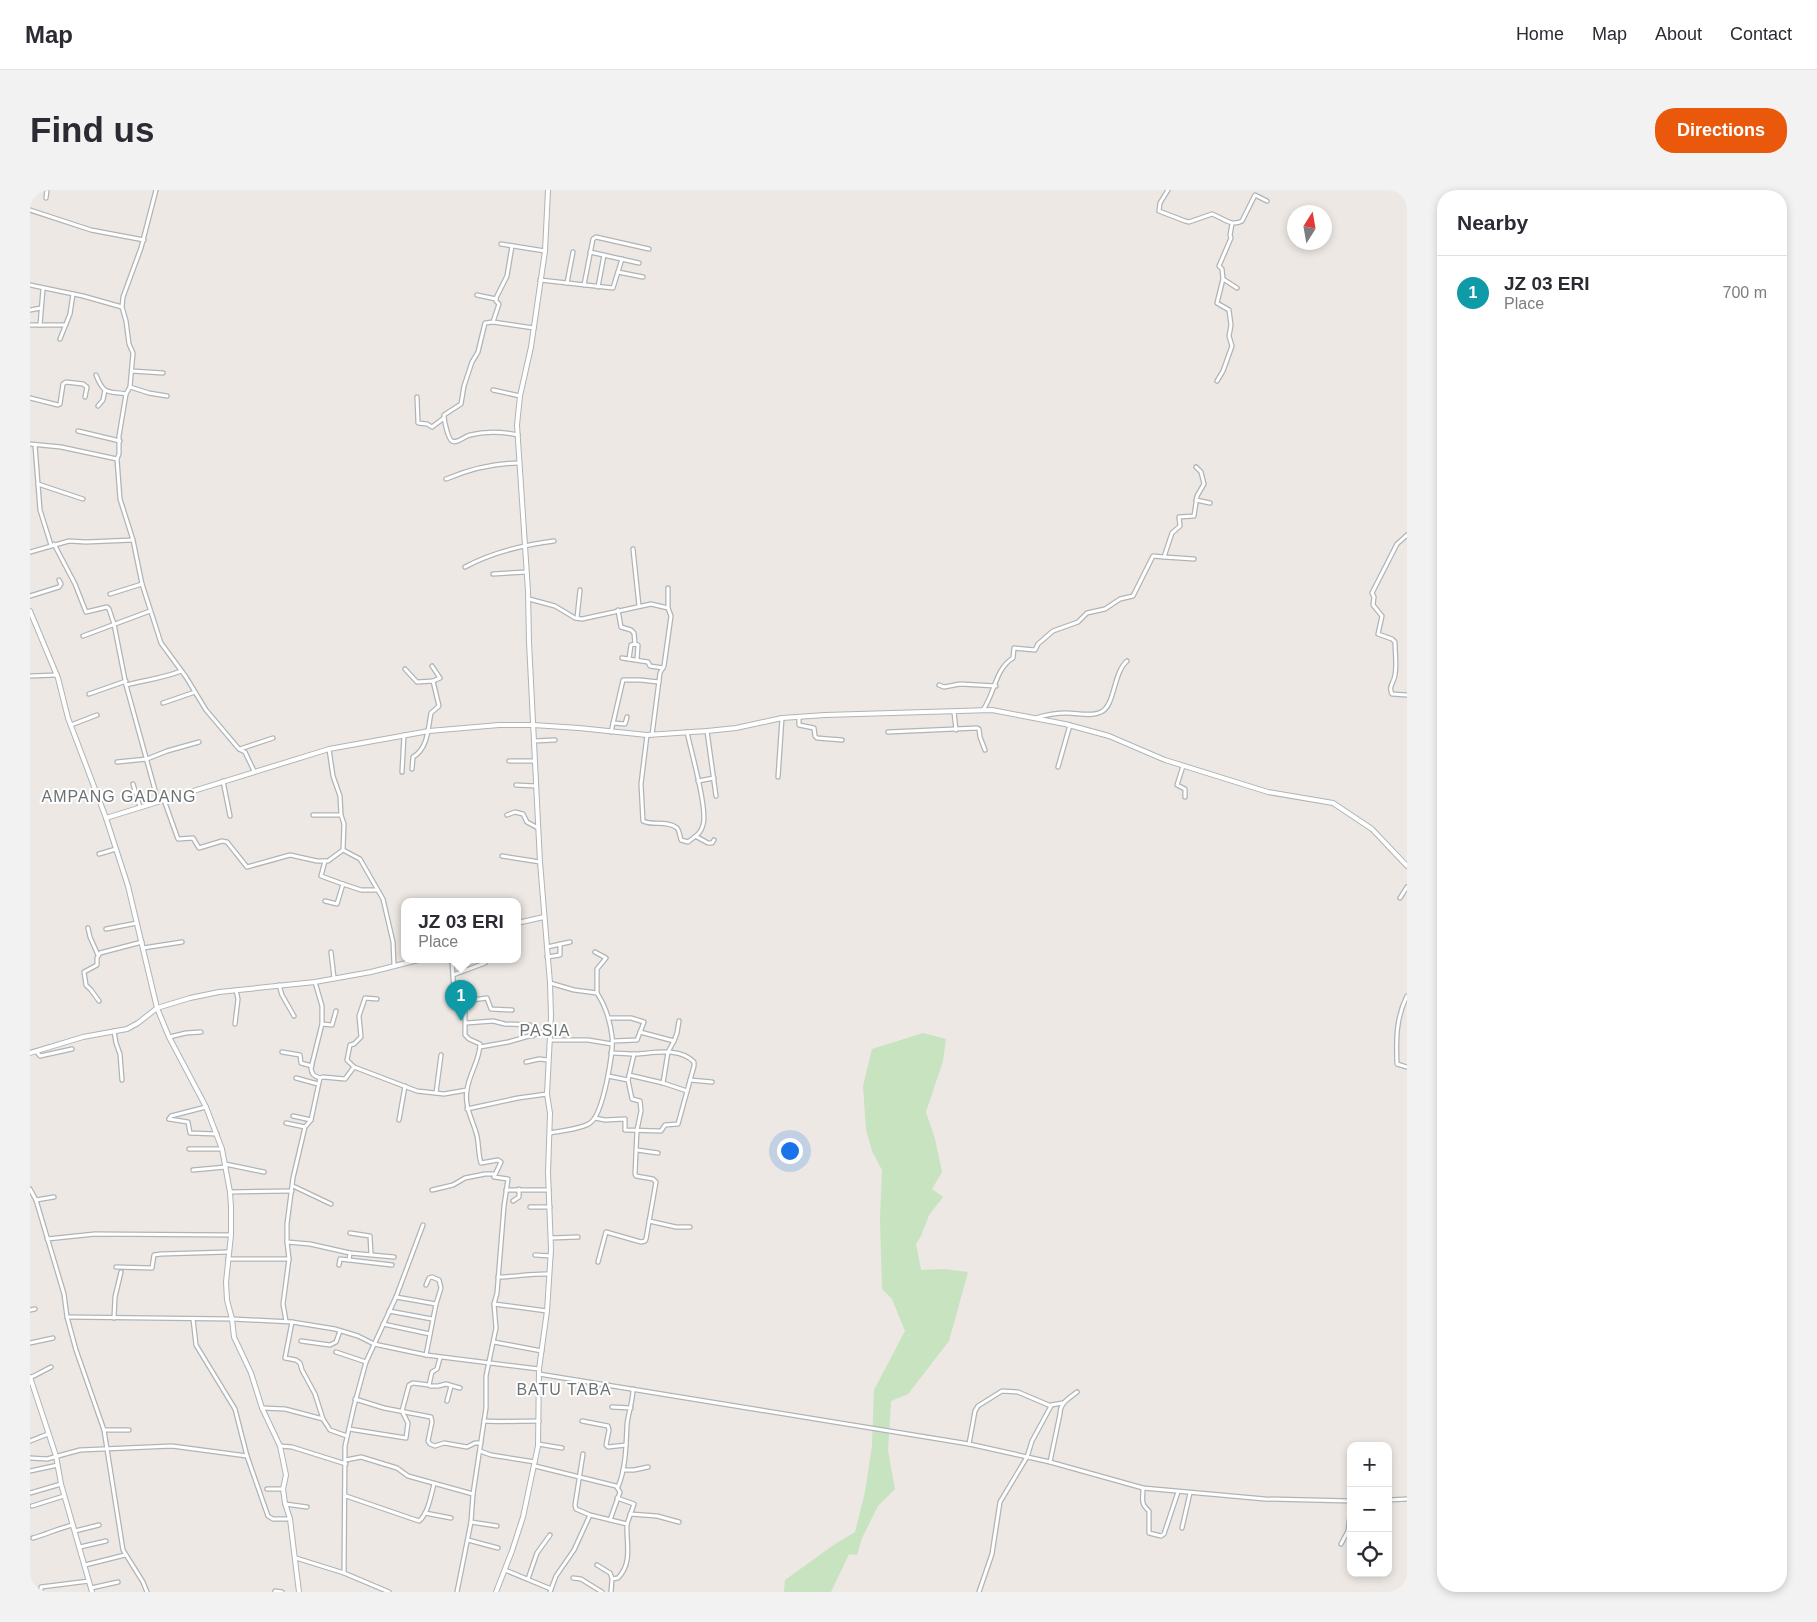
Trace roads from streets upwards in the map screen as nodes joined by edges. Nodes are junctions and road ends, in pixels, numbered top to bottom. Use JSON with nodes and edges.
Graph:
{"nodes":[{"id":1,"x":47,"y":190,"type":"edge"},
{"id":2,"x":156,"y":190,"type":"edge"},
{"id":3,"x":548,"y":190,"type":"edge"},
{"id":4,"x":1168,"y":190,"type":"edge"},
{"id":5,"x":46,"y":198,"type":"dead end"},
{"id":6,"x":1267,"y":201,"type":"dead end"},
{"id":7,"x":30,"y":210,"type":"edge"},
{"id":8,"x":1232,"y":224,"type":"junction"},
{"id":9,"x":144,"y":240,"type":"junction"},
{"id":10,"x":501,"y":244,"type":"dead end"},
{"id":11,"x":512,"y":246,"type":"junction"},
{"id":12,"x":649,"y":249,"type":"dead end"},
{"id":13,"x":545,"y":251,"type":"junction"},
{"id":14,"x":572,"y":252,"type":"dead end"},
{"id":15,"x":590,"y":252,"type":"junction"},
{"id":16,"x":604,"y":255,"type":"junction"},
{"id":17,"x":622,"y":259,"type":"junction"},
{"id":18,"x":639,"y":263,"type":"dead end"},
{"id":19,"x":618,"y":272,"type":"junction"},
{"id":20,"x":643,"y":277,"type":"dead end"},
{"id":21,"x":540,"y":280,"type":"junction"},
{"id":22,"x":1223,"y":280,"type":"junction"},
{"id":23,"x":567,"y":283,"type":"junction"},
{"id":24,"x":30,"y":285,"type":"edge"},
{"id":25,"x":584,"y":285,"type":"junction"},
{"id":26,"x":1235,"y":286,"type":"dead end"},
{"id":27,"x":598,"y":287,"type":"junction"},
{"id":28,"x":43,"y":289,"type":"junction"},
{"id":29,"x":73,"y":294,"type":"junction"},
{"id":30,"x":477,"y":294,"type":"dead end"},
{"id":31,"x":496,"y":299,"type":"junction"},
{"id":32,"x":122,"y":306,"type":"junction"},
{"id":33,"x":40,"y":308,"type":"junction"},
{"id":34,"x":30,"y":310,"type":"edge"},
{"id":35,"x":493,"y":322,"type":"junction"},
{"id":36,"x":30,"y":325,"type":"edge"},
{"id":37,"x":40,"y":325,"type":"junction"},
{"id":38,"x":65,"y":325,"type":"junction"},
{"id":39,"x":534,"y":328,"type":"junction"},
{"id":40,"x":60,"y":339,"type":"dead end"},
{"id":41,"x":132,"y":371,"type":"junction"},
{"id":42,"x":164,"y":374,"type":"dead end"},
{"id":43,"x":96,"y":375,"type":"dead end"},
{"id":44,"x":1217,"y":381,"type":"dead end"},
{"id":45,"x":130,"y":387,"type":"junction"},
{"id":46,"x":105,"y":390,"type":"junction"},
{"id":47,"x":493,"y":390,"type":"dead end"},
{"id":48,"x":126,"y":394,"type":"junction"},
{"id":49,"x":167,"y":396,"type":"dead end"},
{"id":50,"x":520,"y":396,"type":"junction"},
{"id":51,"x":85,"y":397,"type":"dead end"},
{"id":52,"x":417,"y":397,"type":"dead end"},
{"id":53,"x":30,"y":398,"type":"edge"},
{"id":54,"x":98,"y":406,"type":"dead end"},
{"id":55,"x":444,"y":418,"type":"junction"},
{"id":56,"x":78,"y":431,"type":"dead end"},
{"id":57,"x":518,"y":435,"type":"junction"},
{"id":58,"x":120,"y":442,"type":"junction"},
{"id":59,"x":30,"y":444,"type":"edge"},
{"id":60,"x":35,"y":445,"type":"junction"},
{"id":61,"x":117,"y":459,"type":"junction"},
{"id":62,"x":519,"y":463,"type":"junction"},
{"id":63,"x":1196,"y":467,"type":"dead end"},
{"id":64,"x":446,"y":480,"type":"dead end"},
{"id":65,"x":38,"y":484,"type":"junction"},
{"id":66,"x":83,"y":500,"type":"dead end"},
{"id":67,"x":1198,"y":501,"type":"junction"},
{"id":68,"x":1210,"y":503,"type":"dead end"},
{"id":69,"x":1407,"y":535,"type":"edge"},
{"id":70,"x":133,"y":540,"type":"junction"},
{"id":71,"x":554,"y":541,"type":"dead end"},
{"id":72,"x":525,"y":544,"type":"junction"},
{"id":73,"x":52,"y":545,"type":"junction"},
{"id":74,"x":634,"y":549,"type":"dead end"},
{"id":75,"x":30,"y":552,"type":"edge"},
{"id":76,"x":1164,"y":557,"type":"junction"},
{"id":77,"x":1194,"y":560,"type":"dead end"},
{"id":78,"x":465,"y":567,"type":"dead end"},
{"id":79,"x":527,"y":572,"type":"junction"},
{"id":80,"x":493,"y":574,"type":"dead end"},
{"id":81,"x":59,"y":580,"type":"dead end"},
{"id":82,"x":142,"y":584,"type":"junction"},
{"id":83,"x":668,"y":588,"type":"dead end"},
{"id":84,"x":580,"y":590,"type":"dead end"},
{"id":85,"x":110,"y":594,"type":"dead end"},
{"id":86,"x":30,"y":596,"type":"edge"},
{"id":87,"x":529,"y":599,"type":"junction"},
{"id":88,"x":639,"y":606,"type":"junction"},
{"id":89,"x":668,"y":608,"type":"junction"},
{"id":90,"x":618,"y":610,"type":"junction"},
{"id":91,"x":30,"y":611,"type":"edge"},
{"id":92,"x":150,"y":611,"type":"junction"},
{"id":93,"x":577,"y":618,"type":"junction"},
{"id":94,"x":114,"y":624,"type":"junction"},
{"id":95,"x":83,"y":636,"type":"dead end"},
{"id":96,"x":635,"y":644,"type":"junction"},
{"id":97,"x":622,"y":658,"type":"dead end"},
{"id":98,"x":629,"y":659,"type":"junction"},
{"id":99,"x":637,"y":660,"type":"junction"},
{"id":100,"x":1127,"y":661,"type":"dead end"},
{"id":101,"x":432,"y":666,"type":"dead end"},
{"id":102,"x":663,"y":668,"type":"junction"},
{"id":103,"x":405,"y":669,"type":"dead end"},
{"id":104,"x":181,"y":671,"type":"junction"},
{"id":105,"x":57,"y":675,"type":"junction"},
{"id":106,"x":30,"y":676,"type":"edge"},
{"id":107,"x":433,"y":681,"type":"junction"},
{"id":108,"x":659,"y":682,"type":"junction"},
{"id":109,"x":126,"y":683,"type":"junction"},
{"id":110,"x":938,"y":685,"type":"dead end"},
{"id":111,"x":996,"y":686,"type":"junction"},
{"id":112,"x":195,"y":692,"type":"junction"},
{"id":113,"x":89,"y":694,"type":"dead end"},
{"id":114,"x":1407,"y":695,"type":"edge"},
{"id":115,"x":163,"y":703,"type":"dead end"},
{"id":116,"x":983,"y":710,"type":"junction"},
{"id":117,"x":954,"y":712,"type":"junction"},
{"id":118,"x":97,"y":715,"type":"dead end"},
{"id":119,"x":799,"y":716,"type":"junction"},
{"id":120,"x":626,"y":718,"type":"dead end"},
{"id":121,"x":782,"y":718,"type":"junction"},
{"id":122,"x":1035,"y":718,"type":"junction"},
{"id":123,"x":613,"y":723,"type":"junction"},
{"id":124,"x":71,"y":725,"type":"junction"},
{"id":125,"x":1070,"y":725,"type":"junction"},
{"id":126,"x":534,"y":726,"type":"junction"},
{"id":127,"x":956,"y":730,"type":"junction"},
{"id":128,"x":429,"y":731,"type":"junction"},
{"id":129,"x":707,"y":731,"type":"junction"},
{"id":130,"x":611,"y":732,"type":"junction"},
{"id":131,"x":687,"y":732,"type":"junction"},
{"id":132,"x":888,"y":732,"type":"dead end"},
{"id":133,"x":404,"y":735,"type":"junction"},
{"id":134,"x":647,"y":735,"type":"junction"},
{"id":135,"x":652,"y":735,"type":"junction"},
{"id":136,"x":273,"y":738,"type":"dead end"},
{"id":137,"x":555,"y":740,"type":"dead end"},
{"id":138,"x":842,"y":740,"type":"dead end"},
{"id":139,"x":534,"y":741,"type":"junction"},
{"id":140,"x":199,"y":742,"type":"dead end"},
{"id":141,"x":239,"y":749,"type":"junction"},
{"id":142,"x":329,"y":749,"type":"junction"},
{"id":143,"x":985,"y":750,"type":"dead end"},
{"id":144,"x":146,"y":759,"type":"junction"},
{"id":145,"x":509,"y":761,"type":"dead end"},
{"id":146,"x":536,"y":761,"type":"junction"},
{"id":147,"x":117,"y":762,"type":"dead end"},
{"id":148,"x":1183,"y":766,"type":"junction"},
{"id":149,"x":1058,"y":767,"type":"dead end"},
{"id":150,"x":412,"y":769,"type":"dead end"},
{"id":151,"x":254,"y":771,"type":"junction"},
{"id":152,"x":402,"y":772,"type":"dead end"},
{"id":153,"x":778,"y":777,"type":"dead end"},
{"id":154,"x":714,"y":778,"type":"junction"},
{"id":155,"x":223,"y":781,"type":"junction"},
{"id":156,"x":698,"y":781,"type":"junction"},
{"id":157,"x":133,"y":784,"type":"dead end"},
{"id":158,"x":516,"y":785,"type":"dead end"},
{"id":159,"x":536,"y":786,"type":"junction"},
{"id":160,"x":135,"y":791,"type":"junction"},
{"id":161,"x":125,"y":794,"type":"dead end"},
{"id":162,"x":716,"y":796,"type":"dead end"},
{"id":163,"x":1185,"y":797,"type":"dead end"},
{"id":164,"x":164,"y":800,"type":"junction"},
{"id":165,"x":158,"y":802,"type":"junction"},
{"id":166,"x":140,"y":807,"type":"junction"},
{"id":167,"x":313,"y":815,"type":"dead end"},
{"id":168,"x":341,"y":815,"type":"junction"},
{"id":169,"x":507,"y":815,"type":"dead end"},
{"id":170,"x":230,"y":816,"type":"dead end"},
{"id":171,"x":106,"y":818,"type":"junction"},
{"id":172,"x":539,"y":828,"type":"junction"},
{"id":173,"x":696,"y":836,"type":"junction"},
{"id":174,"x":714,"y":840,"type":"dead end"},
{"id":175,"x":116,"y":849,"type":"junction"},
{"id":176,"x":343,"y":850,"type":"junction"},
{"id":177,"x":99,"y":854,"type":"dead end"},
{"id":178,"x":502,"y":856,"type":"dead end"},
{"id":179,"x":325,"y":861,"type":"junction"},
{"id":180,"x":540,"y":862,"type":"junction"},
{"id":181,"x":1407,"y":866,"type":"edge"},
{"id":182,"x":343,"y":884,"type":"junction"},
{"id":183,"x":1407,"y":887,"type":"edge"},
{"id":184,"x":377,"y":890,"type":"junction"},
{"id":185,"x":1400,"y":898,"type":"dead end"},
{"id":186,"x":325,"y":901,"type":"dead end"},
{"id":187,"x":544,"y":917,"type":"junction"},
{"id":188,"x":138,"y":922,"type":"junction"},
{"id":189,"x":521,"y":922,"type":"edge"},
{"id":190,"x":88,"y":928,"type":"dead end"},
{"id":191,"x":106,"y":929,"type":"dead end"},
{"id":192,"x":142,"y":942,"type":"junction"},
{"id":193,"x":182,"y":942,"type":"dead end"},
{"id":194,"x":570,"y":942,"type":"dead end"},
{"id":195,"x":560,"y":944,"type":"junction"},
{"id":196,"x":546,"y":947,"type":"junction"},
{"id":197,"x":143,"y":948,"type":"junction"},
{"id":198,"x":331,"y":952,"type":"dead end"},
{"id":199,"x":595,"y":952,"type":"dead end"},
{"id":200,"x":98,"y":955,"type":"junction"},
{"id":201,"x":547,"y":958,"type":"junction"},
{"id":202,"x":404,"y":963,"type":"edge"},
{"id":203,"x":452,"y":963,"type":"edge"},
{"id":204,"x":485,"y":963,"type":"dead end"},
{"id":205,"x":394,"y":965,"type":"junction"},
{"id":206,"x":453,"y":975,"type":"junction"},
{"id":207,"x":334,"y":978,"type":"junction"},
{"id":208,"x":314,"y":982,"type":"junction"},
{"id":209,"x":550,"y":983,"type":"junction"},
{"id":210,"x":279,"y":985,"type":"junction"},
{"id":211,"x":236,"y":990,"type":"junction"},
{"id":212,"x":597,"y":992,"type":"junction"},
{"id":213,"x":1407,"y":996,"type":"edge"},
{"id":214,"x":377,"y":999,"type":"dead end"},
{"id":215,"x":99,"y":1001,"type":"dead end"},
{"id":216,"x":465,"y":1001,"type":"junction"},
{"id":217,"x":157,"y":1008,"type":"junction"},
{"id":218,"x":512,"y":1010,"type":"dead end"},
{"id":219,"x":336,"y":1012,"type":"dead end"},
{"id":220,"x":294,"y":1016,"type":"dead end"},
{"id":221,"x":609,"y":1018,"type":"junction"},
{"id":222,"x":679,"y":1021,"type":"dead end"},
{"id":223,"x":466,"y":1023,"type":"junction"},
{"id":224,"x":234,"y":1024,"type":"dead end"},
{"id":225,"x":322,"y":1024,"type":"junction"},
{"id":226,"x":550,"y":1030,"type":"junction"},
{"id":227,"x":114,"y":1031,"type":"junction"},
{"id":228,"x":201,"y":1032,"type":"dead end"},
{"id":229,"x":640,"y":1032,"type":"junction"},
{"id":230,"x":533,"y":1036,"type":"junction"},
{"id":231,"x":169,"y":1037,"type":"junction"},
{"id":232,"x":550,"y":1040,"type":"junction"},
{"id":233,"x":674,"y":1041,"type":"junction"},
{"id":234,"x":612,"y":1043,"type":"junction"},
{"id":235,"x":480,"y":1047,"type":"junction"},
{"id":236,"x":72,"y":1050,"type":"dead end"},
{"id":237,"x":36,"y":1051,"type":"junction"},
{"id":238,"x":282,"y":1052,"type":"dead end"},
{"id":239,"x":668,"y":1052,"type":"junction"},
{"id":240,"x":30,"y":1053,"type":"edge"},
{"id":241,"x":611,"y":1053,"type":"junction"},
{"id":242,"x":634,"y":1054,"type":"junction"},
{"id":243,"x":440,"y":1055,"type":"dead end"},
{"id":244,"x":548,"y":1060,"type":"junction"},
{"id":245,"x":526,"y":1062,"type":"dead end"},
{"id":246,"x":312,"y":1066,"type":"junction"},
{"id":247,"x":354,"y":1067,"type":"junction"},
{"id":248,"x":1407,"y":1067,"type":"edge"},
{"id":249,"x":629,"y":1075,"type":"junction"},
{"id":250,"x":608,"y":1076,"type":"junction"},
{"id":251,"x":296,"y":1078,"type":"dead end"},
{"id":252,"x":320,"y":1078,"type":"junction"},
{"id":253,"x":122,"y":1080,"type":"dead end"},
{"id":254,"x":628,"y":1080,"type":"junction"},
{"id":255,"x":690,"y":1080,"type":"junction"},
{"id":256,"x":712,"y":1082,"type":"dead end"},
{"id":257,"x":663,"y":1083,"type":"junction"},
{"id":258,"x":318,"y":1084,"type":"junction"},
{"id":259,"x":405,"y":1086,"type":"junction"},
{"id":260,"x":466,"y":1090,"type":"junction"},
{"id":261,"x":687,"y":1091,"type":"junction"},
{"id":262,"x":436,"y":1094,"type":"junction"},
{"id":263,"x":547,"y":1094,"type":"junction"},
{"id":264,"x":206,"y":1107,"type":"junction"},
{"id":265,"x":467,"y":1109,"type":"junction"},
{"id":266,"x":292,"y":1116,"type":"dead end"},
{"id":267,"x":595,"y":1118,"type":"junction"},
{"id":268,"x":311,"y":1120,"type":"junction"},
{"id":269,"x":399,"y":1120,"type":"dead end"},
{"id":270,"x":286,"y":1123,"type":"dead end"},
{"id":271,"x":305,"y":1127,"type":"junction"},
{"id":272,"x":637,"y":1130,"type":"junction"},
{"id":273,"x":217,"y":1134,"type":"junction"},
{"id":274,"x":550,"y":1134,"type":"junction"},
{"id":275,"x":189,"y":1149,"type":"dead end"},
{"id":276,"x":222,"y":1149,"type":"junction"},
{"id":277,"x":637,"y":1150,"type":"junction"},
{"id":278,"x":658,"y":1153,"type":"dead end"},
{"id":279,"x":226,"y":1166,"type":"junction"},
{"id":280,"x":193,"y":1170,"type":"dead end"},
{"id":281,"x":264,"y":1172,"type":"dead end"},
{"id":282,"x":495,"y":1174,"type":"junction"},
{"id":283,"x":293,"y":1186,"type":"junction"},
{"id":284,"x":30,"y":1189,"type":"edge"},
{"id":285,"x":519,"y":1189,"type":"junction"},
{"id":286,"x":432,"y":1190,"type":"dead end"},
{"id":287,"x":506,"y":1190,"type":"junction"},
{"id":288,"x":549,"y":1190,"type":"junction"},
{"id":289,"x":292,"y":1191,"type":"junction"},
{"id":290,"x":230,"y":1192,"type":"junction"},
{"id":291,"x":54,"y":1196,"type":"dead end"},
{"id":292,"x":36,"y":1200,"type":"junction"},
{"id":293,"x":513,"y":1201,"type":"dead end"},
{"id":294,"x":331,"y":1204,"type":"dead end"},
{"id":295,"x":530,"y":1207,"type":"dead end"},
{"id":296,"x":550,"y":1207,"type":"junction"},
{"id":297,"x":649,"y":1221,"type":"junction"},
{"id":298,"x":423,"y":1226,"type":"dead end"},
{"id":299,"x":690,"y":1227,"type":"dead end"},
{"id":300,"x":350,"y":1233,"type":"dead end"},
{"id":301,"x":231,"y":1235,"type":"junction"},
{"id":302,"x":578,"y":1237,"type":"dead end"},
{"id":303,"x":550,"y":1238,"type":"junction"},
{"id":304,"x":47,"y":1240,"type":"junction"},
{"id":305,"x":287,"y":1242,"type":"junction"},
{"id":306,"x":228,"y":1252,"type":"junction"},
{"id":307,"x":350,"y":1253,"type":"junction"},
{"id":308,"x":371,"y":1254,"type":"junction"},
{"id":309,"x":536,"y":1255,"type":"dead end"},
{"id":310,"x":394,"y":1256,"type":"dead end"},
{"id":311,"x":551,"y":1256,"type":"junction"},
{"id":312,"x":227,"y":1259,"type":"junction"},
{"id":313,"x":289,"y":1259,"type":"junction"},
{"id":314,"x":349,"y":1260,"type":"junction"},
{"id":315,"x":598,"y":1262,"type":"dead end"},
{"id":316,"x":339,"y":1265,"type":"dead end"},
{"id":317,"x":392,"y":1265,"type":"dead end"},
{"id":318,"x":116,"y":1267,"type":"dead end"},
{"id":319,"x":121,"y":1272,"type":"dead end"},
{"id":320,"x":549,"y":1274,"type":"junction"},
{"id":321,"x":498,"y":1277,"type":"junction"},
{"id":322,"x":426,"y":1285,"type":"dead end"},
{"id":323,"x":396,"y":1297,"type":"junction"},
{"id":324,"x":436,"y":1304,"type":"junction"},
{"id":325,"x":494,"y":1304,"type":"junction"},
{"id":326,"x":35,"y":1309,"type":"dead end"},
{"id":327,"x":30,"y":1310,"type":"edge"},
{"id":328,"x":389,"y":1311,"type":"junction"},
{"id":329,"x":547,"y":1311,"type":"junction"},
{"id":330,"x":67,"y":1317,"type":"junction"},
{"id":331,"x":114,"y":1318,"type":"junction"},
{"id":332,"x":193,"y":1319,"type":"junction"},
{"id":333,"x":232,"y":1319,"type":"junction"},
{"id":334,"x":432,"y":1319,"type":"junction"},
{"id":335,"x":286,"y":1321,"type":"junction"},
{"id":336,"x":292,"y":1322,"type":"junction"},
{"id":337,"x":384,"y":1324,"type":"junction"},
{"id":338,"x":340,"y":1331,"type":"junction"},
{"id":339,"x":430,"y":1334,"type":"junction"},
{"id":340,"x":53,"y":1338,"type":"dead end"},
{"id":341,"x":301,"y":1341,"type":"dead end"},
{"id":342,"x":494,"y":1342,"type":"junction"},
{"id":343,"x":30,"y":1343,"type":"edge"},
{"id":344,"x":374,"y":1344,"type":"junction"},
{"id":345,"x":542,"y":1351,"type":"junction"},
{"id":346,"x":336,"y":1352,"type":"dead end"},
{"id":347,"x":426,"y":1355,"type":"junction"},
{"id":348,"x":440,"y":1358,"type":"junction"},
{"id":349,"x":366,"y":1362,"type":"junction"},
{"id":350,"x":489,"y":1362,"type":"junction"},
{"id":351,"x":52,"y":1367,"type":"dead end"},
{"id":352,"x":539,"y":1372,"type":"junction"},
{"id":353,"x":30,"y":1378,"type":"edge"},
{"id":354,"x":429,"y":1386,"type":"junction"},
{"id":355,"x":451,"y":1386,"type":"junction"},
{"id":356,"x":460,"y":1388,"type":"dead end"},
{"id":357,"x":634,"y":1389,"type":"junction"},
{"id":358,"x":1077,"y":1392,"type":"dead end"},
{"id":359,"x":355,"y":1399,"type":"junction"},
{"id":360,"x":447,"y":1401,"type":"dead end"},
{"id":361,"x":1063,"y":1403,"type":"junction"},
{"id":362,"x":1051,"y":1406,"type":"junction"},
{"id":363,"x":612,"y":1407,"type":"dead end"},
{"id":364,"x":262,"y":1408,"type":"junction"},
{"id":365,"x":631,"y":1408,"type":"junction"},
{"id":366,"x":402,"y":1411,"type":"junction"},
{"id":367,"x":323,"y":1419,"type":"junction"},
{"id":368,"x":484,"y":1421,"type":"junction"},
{"id":369,"x":539,"y":1421,"type":"junction"},
{"id":370,"x":582,"y":1421,"type":"dead end"},
{"id":371,"x":349,"y":1429,"type":"junction"},
{"id":372,"x":104,"y":1430,"type":"junction"},
{"id":373,"x":129,"y":1430,"type":"dead end"},
{"id":374,"x":48,"y":1434,"type":"junction"},
{"id":375,"x":347,"y":1436,"type":"junction"},
{"id":376,"x":30,"y":1441,"type":"edge"},
{"id":377,"x":481,"y":1443,"type":"junction"},
{"id":378,"x":538,"y":1444,"type":"junction"},
{"id":379,"x":969,"y":1444,"type":"junction"},
{"id":380,"x":626,"y":1445,"type":"junction"},
{"id":381,"x":280,"y":1446,"type":"junction"},
{"id":382,"x":562,"y":1448,"type":"dead end"},
{"id":383,"x":108,"y":1449,"type":"junction"},
{"id":384,"x":480,"y":1451,"type":"junction"},
{"id":385,"x":583,"y":1454,"type":"dead end"},
{"id":386,"x":56,"y":1456,"type":"junction"},
{"id":387,"x":247,"y":1456,"type":"junction"},
{"id":388,"x":1027,"y":1457,"type":"junction"},
{"id":389,"x":30,"y":1458,"type":"edge"},
{"id":390,"x":346,"y":1462,"type":"junction"},
{"id":391,"x":1050,"y":1462,"type":"junction"},
{"id":392,"x":535,"y":1464,"type":"junction"},
{"id":393,"x":58,"y":1465,"type":"junction"},
{"id":394,"x":648,"y":1467,"type":"dead end"},
{"id":395,"x":623,"y":1470,"type":"junction"},
{"id":396,"x":30,"y":1471,"type":"edge"},
{"id":397,"x":579,"y":1476,"type":"junction"},
{"id":398,"x":61,"y":1484,"type":"junction"},
{"id":399,"x":434,"y":1484,"type":"junction"},
{"id":400,"x":618,"y":1488,"type":"junction"},
{"id":401,"x":1143,"y":1488,"type":"junction"},
{"id":402,"x":267,"y":1489,"type":"dead end"},
{"id":403,"x":283,"y":1489,"type":"junction"},
{"id":404,"x":1178,"y":1492,"type":"junction"},
{"id":405,"x":30,"y":1494,"type":"edge"},
{"id":406,"x":473,"y":1494,"type":"junction"},
{"id":407,"x":1190,"y":1494,"type":"junction"},
{"id":408,"x":64,"y":1496,"type":"junction"},
{"id":409,"x":346,"y":1496,"type":"junction"},
{"id":410,"x":617,"y":1498,"type":"junction"},
{"id":411,"x":1407,"y":1499,"type":"edge"},
{"id":412,"x":1392,"y":1500,"type":"edge"},
{"id":413,"x":1347,"y":1501,"type":"edge"},
{"id":414,"x":285,"y":1504,"type":"junction"},
{"id":415,"x":32,"y":1506,"type":"dead end"},
{"id":416,"x":307,"y":1507,"type":"dead end"},
{"id":417,"x":425,"y":1513,"type":"junction"},
{"id":418,"x":630,"y":1514,"type":"junction"},
{"id":419,"x":590,"y":1515,"type":"junction"},
{"id":420,"x":451,"y":1518,"type":"dead end"},
{"id":421,"x":290,"y":1520,"type":"junction"},
{"id":422,"x":610,"y":1520,"type":"junction"},
{"id":423,"x":471,"y":1522,"type":"junction"},
{"id":424,"x":679,"y":1522,"type":"dead end"},
{"id":425,"x":73,"y":1524,"type":"junction"},
{"id":426,"x":99,"y":1524,"type":"dead end"},
{"id":427,"x":627,"y":1524,"type":"junction"},
{"id":428,"x":497,"y":1526,"type":"dead end"},
{"id":429,"x":1182,"y":1528,"type":"dead end"},
{"id":430,"x":75,"y":1531,"type":"junction"},
{"id":431,"x":1347,"y":1532,"type":"edge"},
{"id":432,"x":550,"y":1535,"type":"dead end"},
{"id":433,"x":33,"y":1538,"type":"dead end"},
{"id":434,"x":468,"y":1540,"type":"junction"},
{"id":435,"x":106,"y":1541,"type":"dead end"},
{"id":436,"x":1341,"y":1544,"type":"dead end"},
{"id":437,"x":80,"y":1547,"type":"junction"},
{"id":438,"x":498,"y":1548,"type":"dead end"},
{"id":439,"x":125,"y":1555,"type":"junction"},
{"id":440,"x":296,"y":1558,"type":"junction"},
{"id":441,"x":85,"y":1565,"type":"junction"},
{"id":442,"x":597,"y":1566,"type":"dead end"},
{"id":443,"x":505,"y":1570,"type":"junction"},
{"id":444,"x":344,"y":1573,"type":"junction"},
{"id":445,"x":573,"y":1578,"type":"dead end"},
{"id":446,"x":612,"y":1578,"type":"junction"},
{"id":447,"x":528,"y":1579,"type":"junction"},
{"id":448,"x":89,"y":1581,"type":"junction"},
{"id":449,"x":118,"y":1582,"type":"dead end"},
{"id":450,"x":91,"y":1590,"type":"edge"},
{"id":451,"x":275,"y":1591,"type":"edge"},
{"id":452,"x":551,"y":1591,"type":"edge"},
{"id":453,"x":41,"y":1592,"type":"edge"},
{"id":454,"x":146,"y":1592,"type":"edge"},
{"id":455,"x":282,"y":1592,"type":"edge"},
{"id":456,"x":299,"y":1592,"type":"edge"},
{"id":457,"x":389,"y":1592,"type":"edge"},
{"id":458,"x":457,"y":1592,"type":"edge"},
{"id":459,"x":496,"y":1592,"type":"edge"},
{"id":460,"x":602,"y":1592,"type":"edge"},
{"id":461,"x":611,"y":1592,"type":"edge"},
{"id":462,"x":979,"y":1592,"type":"edge"}],
"edges":[{"from":1,"to":5,"type":"street"},
{"from":2,"to":9,"type":"street"},
{"from":3,"to":13,"type":"street"},
{"from":4,"to":8,"type":"street"},
{"from":6,"to":8,"type":"street"},
{"from":7,"to":9,"type":"street"},
{"from":8,"to":22,"type":"street"},
{"from":9,"to":32,"type":"street"},
{"from":10,"to":11,"type":"street"},
{"from":11,"to":13,"type":"street"},
{"from":11,"to":31,"type":"street"},
{"from":12,"to":15,"type":"street"},
{"from":13,"to":21,"type":"street"},
{"from":14,"to":23,"type":"street"},
{"from":15,"to":16,"type":"street"},
{"from":15,"to":25,"type":"street"},
{"from":16,"to":17,"type":"street"},
{"from":16,"to":27,"type":"street"},
{"from":17,"to":18,"type":"street"},
{"from":17,"to":19,"type":"street"},
{"from":19,"to":20,"type":"street"},
{"from":19,"to":27,"type":"street"},
{"from":21,"to":23,"type":"street"},
{"from":21,"to":39,"type":"street"},
{"from":22,"to":26,"type":"street"},
{"from":22,"to":44,"type":"street"},
{"from":23,"to":25,"type":"street"},
{"from":24,"to":28,"type":"street"},
{"from":25,"to":27,"type":"street"},
{"from":28,"to":29,"type":"street"},
{"from":28,"to":33,"type":"street"},
{"from":29,"to":32,"type":"street"},
{"from":29,"to":38,"type":"street"},
{"from":30,"to":31,"type":"street"},
{"from":31,"to":35,"type":"street"},
{"from":32,"to":41,"type":"street"},
{"from":33,"to":34,"type":"street"},
{"from":33,"to":37,"type":"street"},
{"from":35,"to":39,"type":"street"},
{"from":35,"to":55,"type":"street"},
{"from":36,"to":37,"type":"street"},
{"from":37,"to":38,"type":"street"},
{"from":38,"to":40,"type":"street"},
{"from":39,"to":50,"type":"street"},
{"from":41,"to":42,"type":"street"},
{"from":41,"to":45,"type":"street"},
{"from":43,"to":46,"type":"street"},
{"from":45,"to":48,"type":"street"},
{"from":45,"to":49,"type":"street"},
{"from":46,"to":48,"type":"street"},
{"from":46,"to":54,"type":"street"},
{"from":47,"to":50,"type":"street"},
{"from":48,"to":58,"type":"street"},
{"from":50,"to":57,"type":"street"},
{"from":51,"to":53,"type":"street"},
{"from":52,"to":55,"type":"street"},
{"from":55,"to":57,"type":"street"},
{"from":56,"to":58,"type":"street"},
{"from":57,"to":62,"type":"street"},
{"from":58,"to":61,"type":"street"},
{"from":59,"to":60,"type":"street"},
{"from":60,"to":61,"type":"street"},
{"from":60,"to":65,"type":"street"},
{"from":61,"to":70,"type":"street"},
{"from":62,"to":64,"type":"street"},
{"from":62,"to":72,"type":"street"},
{"from":63,"to":67,"type":"street"},
{"from":65,"to":66,"type":"street"},
{"from":65,"to":73,"type":"street"},
{"from":67,"to":68,"type":"street"},
{"from":67,"to":76,"type":"street"},
{"from":69,"to":114,"type":"street"},
{"from":70,"to":73,"type":"street"},
{"from":70,"to":82,"type":"street"},
{"from":71,"to":72,"type":"street"},
{"from":72,"to":78,"type":"street"},
{"from":72,"to":79,"type":"street"},
{"from":73,"to":75,"type":"street"},
{"from":73,"to":94,"type":"street"},
{"from":74,"to":88,"type":"street"},
{"from":76,"to":77,"type":"street"},
{"from":76,"to":111,"type":"street"},
{"from":79,"to":80,"type":"street"},
{"from":79,"to":87,"type":"street"},
{"from":81,"to":86,"type":"street"},
{"from":82,"to":85,"type":"street"},
{"from":82,"to":92,"type":"street"},
{"from":83,"to":89,"type":"street"},
{"from":84,"to":93,"type":"street"},
{"from":87,"to":93,"type":"street"},
{"from":87,"to":126,"type":"street"},
{"from":88,"to":89,"type":"street"},
{"from":88,"to":90,"type":"street"},
{"from":89,"to":102,"type":"street"},
{"from":90,"to":93,"type":"street"},
{"from":90,"to":96,"type":"street"},
{"from":91,"to":105,"type":"street"},
{"from":92,"to":94,"type":"street"},
{"from":92,"to":104,"type":"street"},
{"from":94,"to":95,"type":"street"},
{"from":94,"to":109,"type":"street"},
{"from":96,"to":98,"type":"street"},
{"from":96,"to":99,"type":"street"},
{"from":97,"to":98,"type":"street"},
{"from":98,"to":99,"type":"street"},
{"from":99,"to":102,"type":"street"},
{"from":100,"to":122,"type":"street"},
{"from":101,"to":107,"type":"street"},
{"from":102,"to":108,"type":"street"},
{"from":103,"to":107,"type":"street"},
{"from":104,"to":109,"type":"street"},
{"from":104,"to":112,"type":"street"},
{"from":105,"to":106,"type":"street"},
{"from":105,"to":124,"type":"street"},
{"from":107,"to":128,"type":"street"},
{"from":108,"to":123,"type":"street"},
{"from":108,"to":135,"type":"street"},
{"from":109,"to":113,"type":"street"},
{"from":109,"to":144,"type":"street"},
{"from":110,"to":111,"type":"street"},
{"from":111,"to":116,"type":"street"},
{"from":112,"to":115,"type":"street"},
{"from":112,"to":141,"type":"street"},
{"from":116,"to":117,"type":"street"},
{"from":116,"to":122,"type":"street"},
{"from":117,"to":119,"type":"street"},
{"from":117,"to":127,"type":"street"},
{"from":118,"to":124,"type":"street"},
{"from":119,"to":121,"type":"street"},
{"from":119,"to":138,"type":"street"},
{"from":120,"to":123,"type":"street"},
{"from":121,"to":129,"type":"street"},
{"from":121,"to":153,"type":"street"},
{"from":122,"to":125,"type":"street"},
{"from":123,"to":130,"type":"street"},
{"from":124,"to":171,"type":"street"},
{"from":125,"to":148,"type":"street"},
{"from":125,"to":149,"type":"street"},
{"from":126,"to":128,"type":"street"},
{"from":126,"to":130,"type":"street"},
{"from":126,"to":139,"type":"street"},
{"from":127,"to":132,"type":"street"},
{"from":127,"to":143,"type":"street"},
{"from":128,"to":133,"type":"street"},
{"from":128,"to":150,"type":"street"},
{"from":129,"to":131,"type":"street"},
{"from":129,"to":154,"type":"street"},
{"from":130,"to":134,"type":"street"},
{"from":131,"to":135,"type":"street"},
{"from":131,"to":156,"type":"street"},
{"from":133,"to":142,"type":"street"},
{"from":133,"to":152,"type":"street"},
{"from":134,"to":135,"type":"street"},
{"from":134,"to":173,"type":"street"},
{"from":136,"to":141,"type":"street"},
{"from":137,"to":139,"type":"street"},
{"from":139,"to":146,"type":"street"},
{"from":140,"to":144,"type":"street"},
{"from":141,"to":151,"type":"street"},
{"from":142,"to":151,"type":"street"},
{"from":142,"to":168,"type":"street"},
{"from":144,"to":147,"type":"street"},
{"from":144,"to":165,"type":"street"},
{"from":145,"to":146,"type":"street"},
{"from":146,"to":159,"type":"street"},
{"from":148,"to":163,"type":"street"},
{"from":148,"to":181,"type":"street"},
{"from":151,"to":155,"type":"street"},
{"from":154,"to":156,"type":"street"},
{"from":154,"to":162,"type":"street"},
{"from":155,"to":164,"type":"street"},
{"from":155,"to":170,"type":"street"},
{"from":156,"to":173,"type":"street"},
{"from":157,"to":160,"type":"street"},
{"from":158,"to":159,"type":"street"},
{"from":159,"to":172,"type":"street"},
{"from":160,"to":161,"type":"street"},
{"from":160,"to":166,"type":"street"},
{"from":164,"to":165,"type":"street"},
{"from":164,"to":179,"type":"street"},
{"from":165,"to":166,"type":"street"},
{"from":166,"to":171,"type":"street"},
{"from":167,"to":168,"type":"street"},
{"from":168,"to":176,"type":"street"},
{"from":169,"to":172,"type":"street"},
{"from":171,"to":175,"type":"street"},
{"from":172,"to":180,"type":"street"},
{"from":173,"to":174,"type":"street"},
{"from":175,"to":177,"type":"street"},
{"from":175,"to":188,"type":"street"},
{"from":176,"to":179,"type":"street"},
{"from":176,"to":184,"type":"street"},
{"from":178,"to":180,"type":"street"},
{"from":179,"to":182,"type":"street"},
{"from":180,"to":187,"type":"street"},
{"from":182,"to":184,"type":"street"},
{"from":182,"to":186,"type":"street"},
{"from":183,"to":185,"type":"street"},
{"from":184,"to":205,"type":"street"},
{"from":187,"to":189,"type":"street"},
{"from":187,"to":196,"type":"street"},
{"from":188,"to":191,"type":"street"},
{"from":188,"to":192,"type":"street"},
{"from":190,"to":200,"type":"street"},
{"from":192,"to":197,"type":"street"},
{"from":192,"to":200,"type":"street"},
{"from":193,"to":197,"type":"street"},
{"from":194,"to":195,"type":"street"},
{"from":195,"to":196,"type":"street"},
{"from":195,"to":201,"type":"street"},
{"from":196,"to":201,"type":"street"},
{"from":197,"to":217,"type":"street"},
{"from":198,"to":207,"type":"street"},
{"from":199,"to":212,"type":"street"},
{"from":200,"to":215,"type":"street"},
{"from":201,"to":209,"type":"street"},
{"from":202,"to":205,"type":"street"},
{"from":203,"to":206,"type":"street"},
{"from":204,"to":206,"type":"street"},
{"from":205,"to":207,"type":"street"},
{"from":206,"to":216,"type":"street"},
{"from":207,"to":208,"type":"street"},
{"from":208,"to":210,"type":"street"},
{"from":208,"to":225,"type":"street"},
{"from":209,"to":212,"type":"street"},
{"from":209,"to":226,"type":"street"},
{"from":210,"to":211,"type":"street"},
{"from":210,"to":220,"type":"street"},
{"from":211,"to":217,"type":"street"},
{"from":211,"to":224,"type":"street"},
{"from":212,"to":221,"type":"street"},
{"from":213,"to":248,"type":"street"},
{"from":214,"to":247,"type":"street"},
{"from":216,"to":218,"type":"street"},
{"from":216,"to":223,"type":"street"},
{"from":217,"to":227,"type":"street"},
{"from":217,"to":231,"type":"street"},
{"from":219,"to":225,"type":"street"},
{"from":221,"to":229,"type":"street"},
{"from":221,"to":234,"type":"street"},
{"from":222,"to":233,"type":"street"},
{"from":223,"to":230,"type":"street"},
{"from":223,"to":235,"type":"street"},
{"from":225,"to":246,"type":"street"},
{"from":226,"to":230,"type":"street"},
{"from":226,"to":232,"type":"street"},
{"from":227,"to":237,"type":"street"},
{"from":227,"to":253,"type":"street"},
{"from":228,"to":231,"type":"street"},
{"from":229,"to":233,"type":"street"},
{"from":229,"to":234,"type":"street"},
{"from":230,"to":235,"type":"street"},
{"from":231,"to":264,"type":"street"},
{"from":232,"to":234,"type":"street"},
{"from":232,"to":244,"type":"street"},
{"from":233,"to":239,"type":"street"},
{"from":234,"to":241,"type":"street"},
{"from":235,"to":260,"type":"street"},
{"from":236,"to":237,"type":"street"},
{"from":237,"to":240,"type":"street"},
{"from":238,"to":246,"type":"street"},
{"from":239,"to":242,"type":"street"},
{"from":239,"to":255,"type":"street"},
{"from":239,"to":257,"type":"street"},
{"from":241,"to":242,"type":"street"},
{"from":241,"to":250,"type":"street"},
{"from":242,"to":249,"type":"street"},
{"from":243,"to":262,"type":"street"},
{"from":244,"to":245,"type":"street"},
{"from":244,"to":263,"type":"street"},
{"from":246,"to":252,"type":"street"},
{"from":247,"to":252,"type":"street"},
{"from":247,"to":259,"type":"street"},
{"from":249,"to":254,"type":"street"},
{"from":249,"to":257,"type":"street"},
{"from":250,"to":254,"type":"street"},
{"from":250,"to":267,"type":"street"},
{"from":251,"to":258,"type":"street"},
{"from":252,"to":258,"type":"street"},
{"from":254,"to":272,"type":"street"},
{"from":255,"to":256,"type":"street"},
{"from":255,"to":261,"type":"street"},
{"from":257,"to":261,"type":"street"},
{"from":258,"to":268,"type":"street"},
{"from":259,"to":262,"type":"street"},
{"from":259,"to":269,"type":"street"},
{"from":260,"to":262,"type":"street"},
{"from":260,"to":265,"type":"street"},
{"from":261,"to":272,"type":"street"},
{"from":263,"to":265,"type":"street"},
{"from":263,"to":274,"type":"street"},
{"from":264,"to":273,"type":"street"},
{"from":264,"to":273,"type":"street"},
{"from":265,"to":282,"type":"street"},
{"from":266,"to":268,"type":"street"},
{"from":267,"to":272,"type":"street"},
{"from":267,"to":274,"type":"street"},
{"from":268,"to":271,"type":"street"},
{"from":270,"to":271,"type":"street"},
{"from":271,"to":283,"type":"street"},
{"from":272,"to":277,"type":"street"},
{"from":273,"to":276,"type":"street"},
{"from":274,"to":288,"type":"street"},
{"from":275,"to":276,"type":"street"},
{"from":276,"to":279,"type":"street"},
{"from":277,"to":278,"type":"street"},
{"from":277,"to":297,"type":"street"},
{"from":279,"to":280,"type":"street"},
{"from":279,"to":281,"type":"street"},
{"from":279,"to":290,"type":"street"},
{"from":282,"to":286,"type":"street"},
{"from":282,"to":287,"type":"street"},
{"from":283,"to":289,"type":"street"},
{"from":283,"to":294,"type":"street"},
{"from":284,"to":292,"type":"street"},
{"from":285,"to":287,"type":"street"},
{"from":285,"to":288,"type":"street"},
{"from":285,"to":293,"type":"street"},
{"from":287,"to":321,"type":"street"},
{"from":288,"to":296,"type":"street"},
{"from":289,"to":290,"type":"street"},
{"from":289,"to":305,"type":"street"},
{"from":290,"to":301,"type":"street"},
{"from":291,"to":292,"type":"street"},
{"from":292,"to":304,"type":"street"},
{"from":295,"to":296,"type":"street"},
{"from":296,"to":303,"type":"street"},
{"from":297,"to":299,"type":"street"},
{"from":297,"to":315,"type":"street"},
{"from":298,"to":323,"type":"street"},
{"from":300,"to":308,"type":"street"},
{"from":301,"to":304,"type":"street"},
{"from":301,"to":306,"type":"street"},
{"from":302,"to":303,"type":"street"},
{"from":303,"to":311,"type":"street"},
{"from":304,"to":330,"type":"street"},
{"from":305,"to":307,"type":"street"},
{"from":305,"to":313,"type":"street"},
{"from":306,"to":312,"type":"street"},
{"from":306,"to":318,"type":"street"},
{"from":307,"to":308,"type":"street"},
{"from":307,"to":314,"type":"street"},
{"from":308,"to":310,"type":"street"},
{"from":309,"to":311,"type":"street"},
{"from":311,"to":320,"type":"street"},
{"from":312,"to":313,"type":"street"},
{"from":312,"to":333,"type":"street"},
{"from":313,"to":335,"type":"street"},
{"from":314,"to":316,"type":"street"},
{"from":314,"to":317,"type":"street"},
{"from":319,"to":331,"type":"street"},
{"from":320,"to":321,"type":"street"},
{"from":320,"to":329,"type":"street"},
{"from":321,"to":325,"type":"street"},
{"from":322,"to":324,"type":"street"},
{"from":323,"to":324,"type":"street"},
{"from":323,"to":328,"type":"street"},
{"from":324,"to":334,"type":"street"},
{"from":325,"to":329,"type":"street"},
{"from":325,"to":342,"type":"street"},
{"from":326,"to":327,"type":"street"},
{"from":328,"to":334,"type":"street"},
{"from":328,"to":337,"type":"street"},
{"from":329,"to":345,"type":"street"},
{"from":330,"to":331,"type":"street"},
{"from":330,"to":372,"type":"street"},
{"from":331,"to":332,"type":"street"},
{"from":332,"to":333,"type":"street"},
{"from":332,"to":387,"type":"street"},
{"from":333,"to":335,"type":"street"},
{"from":333,"to":364,"type":"street"},
{"from":334,"to":339,"type":"street"},
{"from":335,"to":336,"type":"street"},
{"from":336,"to":338,"type":"street"},
{"from":336,"to":367,"type":"street"},
{"from":337,"to":339,"type":"street"},
{"from":337,"to":344,"type":"street"},
{"from":338,"to":341,"type":"street"},
{"from":338,"to":344,"type":"street"},
{"from":339,"to":347,"type":"street"},
{"from":340,"to":343,"type":"street"},
{"from":342,"to":345,"type":"street"},
{"from":342,"to":350,"type":"street"},
{"from":344,"to":347,"type":"street"},
{"from":344,"to":349,"type":"street"},
{"from":345,"to":352,"type":"street"},
{"from":346,"to":349,"type":"street"},
{"from":347,"to":348,"type":"street"},
{"from":348,"to":350,"type":"street"},
{"from":348,"to":354,"type":"street"},
{"from":349,"to":359,"type":"street"},
{"from":350,"to":352,"type":"street"},
{"from":350,"to":368,"type":"street"},
{"from":351,"to":353,"type":"street"},
{"from":352,"to":357,"type":"street"},
{"from":352,"to":369,"type":"street"},
{"from":353,"to":374,"type":"street"},
{"from":354,"to":355,"type":"street"},
{"from":354,"to":366,"type":"street"},
{"from":355,"to":356,"type":"street"},
{"from":355,"to":360,"type":"street"},
{"from":357,"to":365,"type":"street"},
{"from":357,"to":379,"type":"street"},
{"from":358,"to":361,"type":"street"},
{"from":359,"to":366,"type":"street"},
{"from":359,"to":371,"type":"street"},
{"from":361,"to":362,"type":"street"},
{"from":361,"to":391,"type":"street"},
{"from":362,"to":379,"type":"street"},
{"from":362,"to":388,"type":"street"},
{"from":363,"to":365,"type":"street"},
{"from":364,"to":367,"type":"street"},
{"from":364,"to":381,"type":"street"},
{"from":365,"to":380,"type":"street"},
{"from":366,"to":371,"type":"street"},
{"from":366,"to":377,"type":"street"},
{"from":367,"to":375,"type":"street"},
{"from":368,"to":369,"type":"street"},
{"from":368,"to":377,"type":"street"},
{"from":369,"to":378,"type":"street"},
{"from":370,"to":380,"type":"street"},
{"from":371,"to":375,"type":"street"},
{"from":372,"to":373,"type":"street"},
{"from":372,"to":383,"type":"street"},
{"from":374,"to":376,"type":"street"},
{"from":374,"to":386,"type":"street"},
{"from":375,"to":390,"type":"street"},
{"from":377,"to":384,"type":"street"},
{"from":378,"to":382,"type":"street"},
{"from":378,"to":392,"type":"street"},
{"from":379,"to":388,"type":"street"},
{"from":380,"to":395,"type":"street"},
{"from":381,"to":390,"type":"street"},
{"from":381,"to":403,"type":"street"},
{"from":383,"to":386,"type":"street"},
{"from":383,"to":387,"type":"street"},
{"from":383,"to":439,"type":"street"},
{"from":384,"to":392,"type":"street"},
{"from":384,"to":406,"type":"street"},
{"from":385,"to":397,"type":"street"},
{"from":386,"to":389,"type":"street"},
{"from":386,"to":393,"type":"street"},
{"from":387,"to":421,"type":"street"},
{"from":388,"to":391,"type":"street"},
{"from":388,"to":462,"type":"street"},
{"from":390,"to":399,"type":"street"},
{"from":390,"to":409,"type":"street"},
{"from":391,"to":401,"type":"street"},
{"from":392,"to":397,"type":"street"},
{"from":392,"to":443,"type":"street"},
{"from":393,"to":396,"type":"street"},
{"from":393,"to":398,"type":"street"},
{"from":394,"to":395,"type":"street"},
{"from":395,"to":400,"type":"street"},
{"from":397,"to":400,"type":"street"},
{"from":397,"to":419,"type":"street"},
{"from":398,"to":405,"type":"street"},
{"from":398,"to":408,"type":"street"},
{"from":399,"to":406,"type":"street"},
{"from":399,"to":417,"type":"street"},
{"from":400,"to":410,"type":"street"},
{"from":401,"to":404,"type":"street"},
{"from":401,"to":404,"type":"street"},
{"from":402,"to":403,"type":"street"},
{"from":403,"to":414,"type":"street"},
{"from":404,"to":407,"type":"street"},
{"from":406,"to":423,"type":"street"},
{"from":407,"to":413,"type":"street"},
{"from":407,"to":429,"type":"street"},
{"from":408,"to":415,"type":"street"},
{"from":408,"to":425,"type":"street"},
{"from":409,"to":417,"type":"street"},
{"from":409,"to":444,"type":"street"},
{"from":410,"to":418,"type":"street"},
{"from":410,"to":422,"type":"street"},
{"from":411,"to":412,"type":"street"},
{"from":414,"to":416,"type":"street"},
{"from":414,"to":421,"type":"street"},
{"from":417,"to":420,"type":"street"},
{"from":418,"to":424,"type":"street"},
{"from":418,"to":427,"type":"street"},
{"from":419,"to":422,"type":"street"},
{"from":419,"to":452,"type":"street"},
{"from":421,"to":440,"type":"street"},
{"from":422,"to":427,"type":"street"},
{"from":423,"to":428,"type":"street"},
{"from":423,"to":434,"type":"street"},
{"from":425,"to":430,"type":"street"},
{"from":425,"to":433,"type":"street"},
{"from":426,"to":430,"type":"street"},
{"from":427,"to":446,"type":"street"},
{"from":430,"to":437,"type":"street"},
{"from":431,"to":436,"type":"street"},
{"from":432,"to":447,"type":"street"},
{"from":434,"to":438,"type":"street"},
{"from":434,"to":458,"type":"street"},
{"from":435,"to":437,"type":"street"},
{"from":437,"to":441,"type":"street"},
{"from":439,"to":441,"type":"street"},
{"from":439,"to":454,"type":"street"},
{"from":440,"to":444,"type":"street"},
{"from":440,"to":456,"type":"street"},
{"from":441,"to":448,"type":"street"},
{"from":442,"to":446,"type":"street"},
{"from":443,"to":447,"type":"street"},
{"from":443,"to":459,"type":"street"},
{"from":444,"to":457,"type":"street"},
{"from":445,"to":460,"type":"street"},
{"from":446,"to":461,"type":"street"},
{"from":447,"to":452,"type":"street"},
{"from":448,"to":450,"type":"street"},
{"from":448,"to":453,"type":"street"},
{"from":449,"to":450,"type":"street"},
{"from":451,"to":455,"type":"street"}]}
